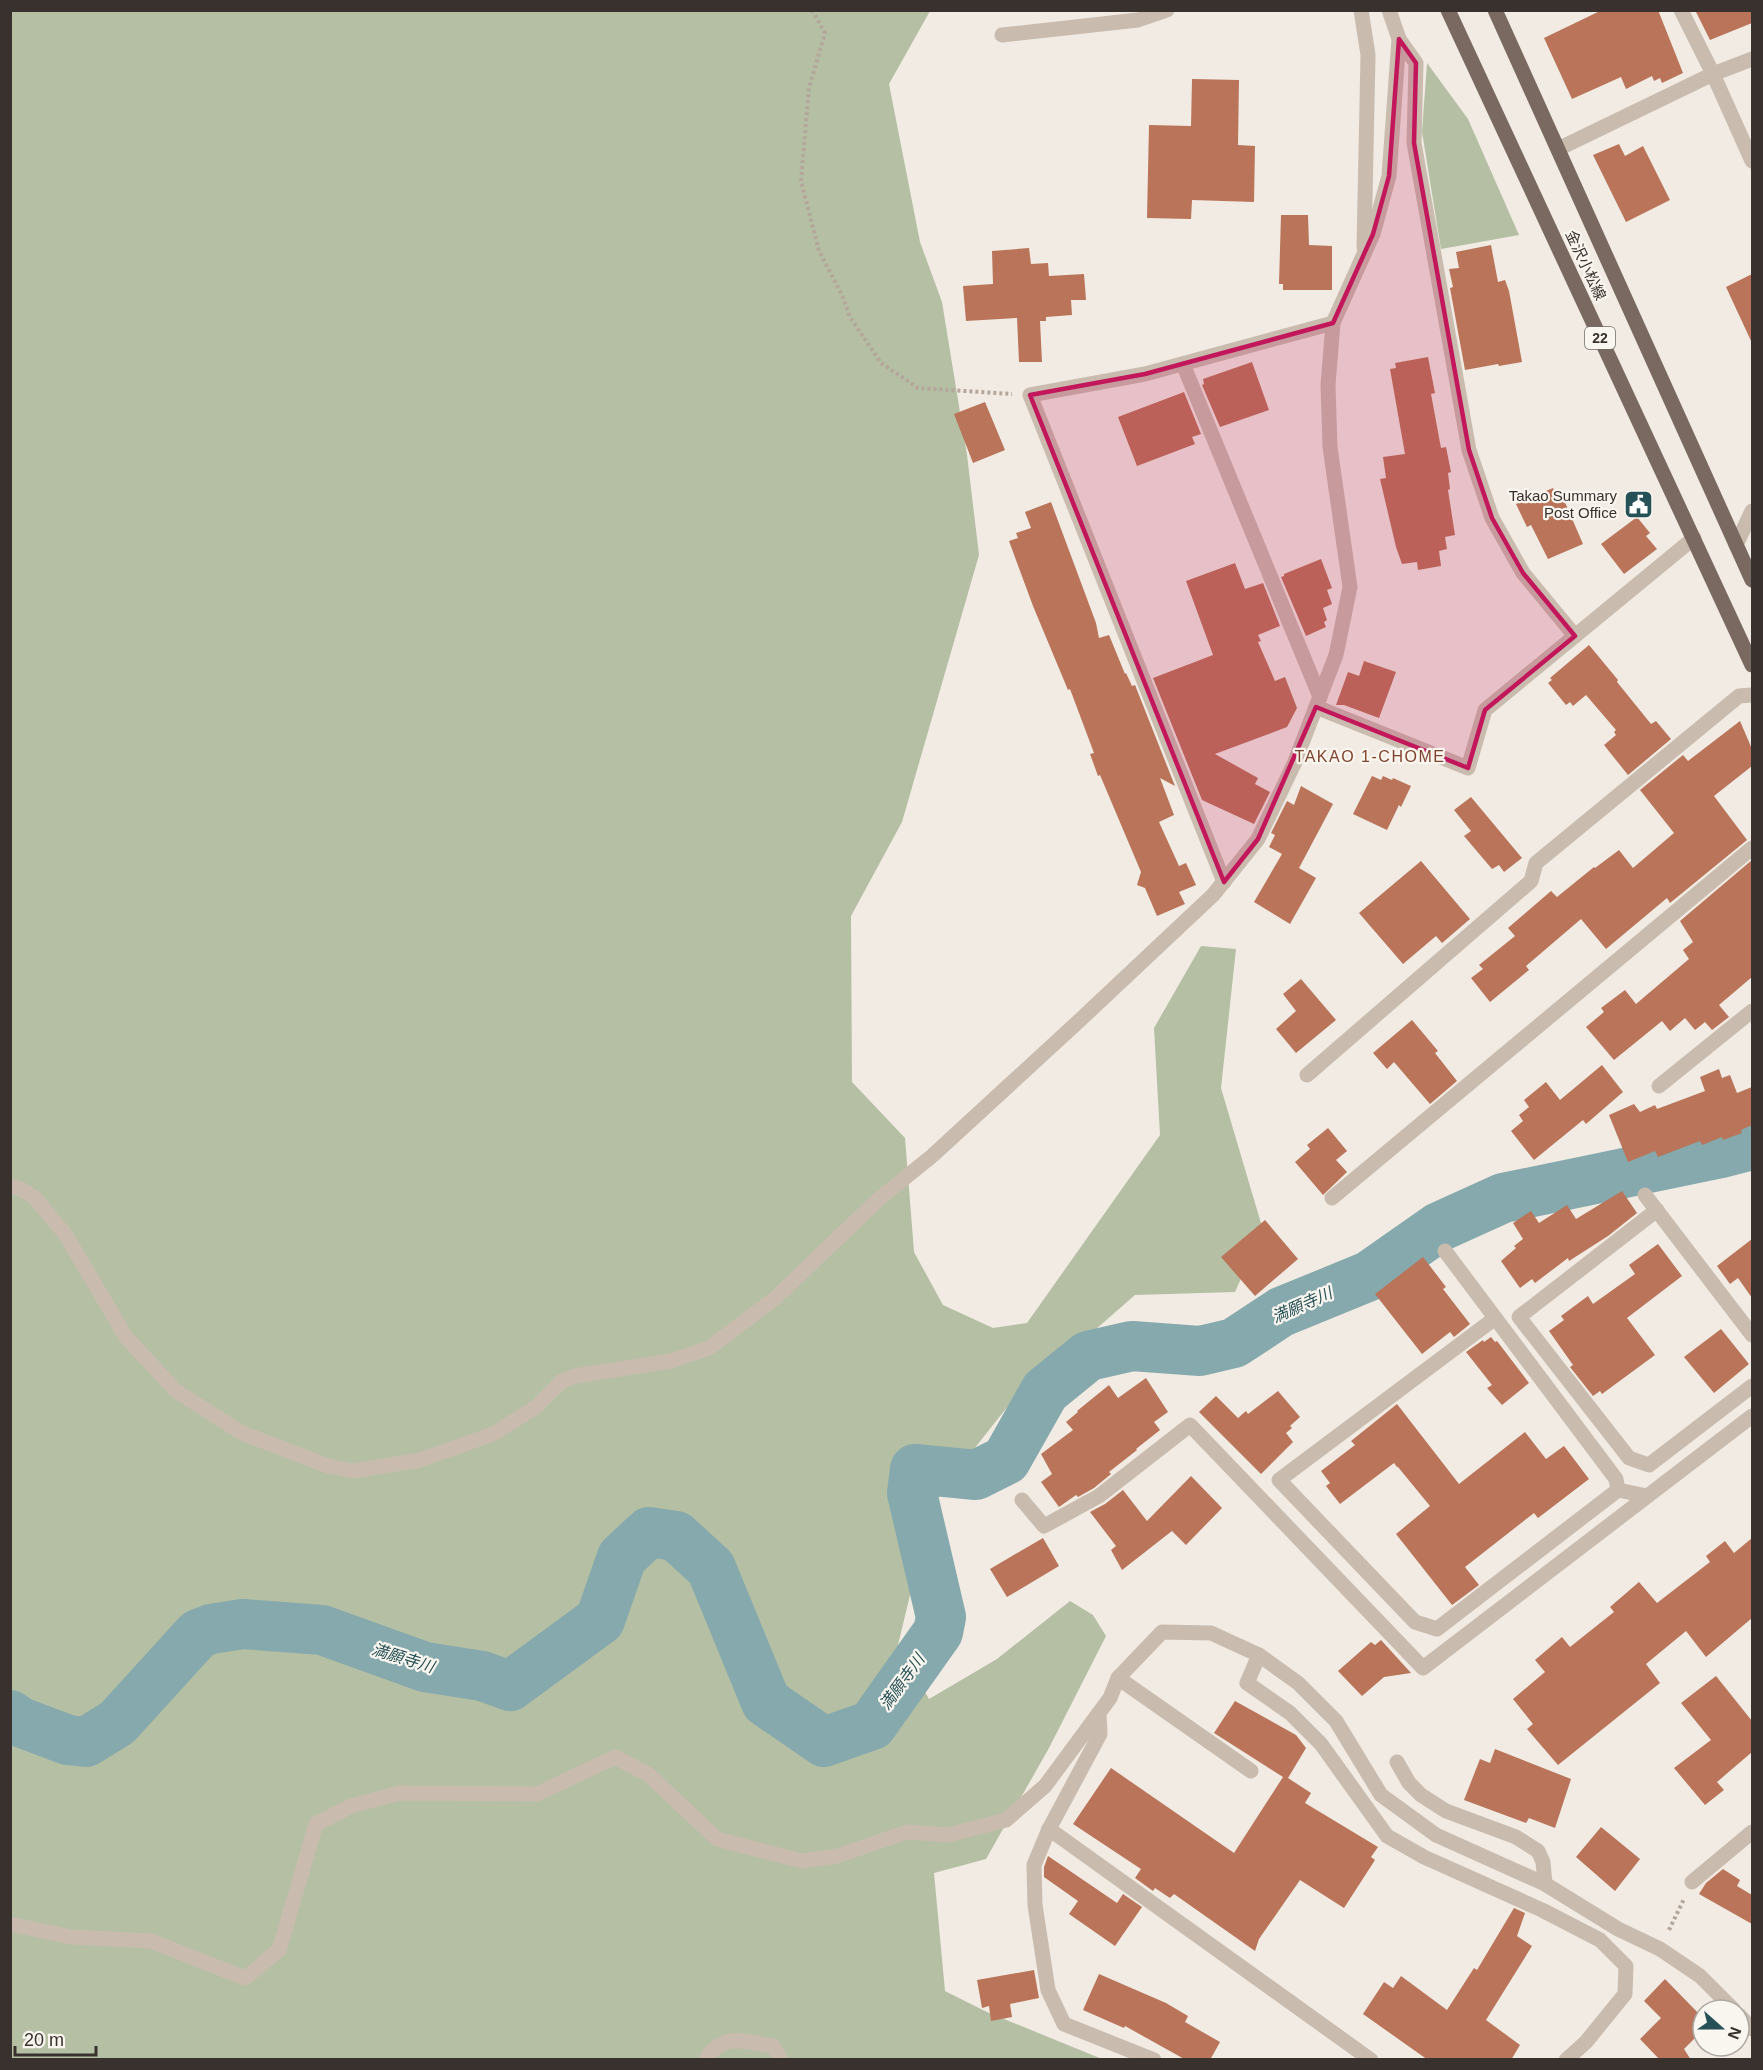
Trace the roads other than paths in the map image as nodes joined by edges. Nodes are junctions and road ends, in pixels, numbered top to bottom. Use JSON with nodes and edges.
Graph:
{"nodes":[{"id":1,"x":1167,"y":10,"type":"edge"},
{"id":2,"x":1361,"y":10,"type":"edge"},
{"id":3,"x":1389,"y":10,"type":"edge"},
{"id":4,"x":1448,"y":10,"type":"edge"},
{"id":5,"x":1495,"y":10,"type":"edge"},
{"id":6,"x":1681,"y":10,"type":"edge"},
{"id":7,"x":1002,"y":35,"type":"dead end"},
{"id":8,"x":1399,"y":39,"type":"junction"},
{"id":9,"x":1752,"y":59,"type":"edge"},
{"id":10,"x":1713,"y":74,"type":"junction"},
{"id":11,"x":1558,"y":149,"type":"junction"},
{"id":12,"x":1752,"y":161,"type":"edge"},
{"id":13,"x":1364,"y":255,"type":"junction"},
{"id":14,"x":1333,"y":324,"type":"junction"},
{"id":15,"x":1183,"y":364,"type":"junction"},
{"id":16,"x":1752,"y":511,"type":"edge"},
{"id":17,"x":1694,"y":538,"type":"junction"},
{"id":18,"x":1736,"y":545,"type":"junction"},
{"id":19,"x":1752,"y":580,"type":"edge"},
{"id":20,"x":1575,"y":636,"type":"junction"},
{"id":21,"x":1752,"y":665,"type":"edge"},
{"id":22,"x":1752,"y":695,"type":"edge"},
{"id":23,"x":1318,"y":702,"type":"junction"},
{"id":24,"x":1752,"y":848,"type":"edge"},
{"id":25,"x":1224,"y":882,"type":"junction"},
{"id":26,"x":1752,"y":1011,"type":"edge"},
{"id":27,"x":1307,"y":1076,"type":"dead end"},
{"id":28,"x":1659,"y":1086,"type":"dead end"},
{"id":29,"x":10,"y":1186,"type":"edge"},
{"id":30,"x":1645,"y":1195,"type":"dead end"},
{"id":31,"x":1332,"y":1198,"type":"dead end"},
{"id":32,"x":1657,"y":1210,"type":"junction"},
{"id":33,"x":1445,"y":1251,"type":"dead end"},
{"id":34,"x":1494,"y":1319,"type":"junction"},
{"id":35,"x":1752,"y":1335,"type":"edge"},
{"id":36,"x":1752,"y":1386,"type":"edge"},
{"id":37,"x":1752,"y":1416,"type":"edge"},
{"id":38,"x":1618,"y":1490,"type":"junction"},
{"id":39,"x":1647,"y":1496,"type":"junction"},
{"id":40,"x":1022,"y":1500,"type":"dead end"},
{"id":41,"x":1259,"y":1655,"type":"junction"},
{"id":42,"x":1118,"y":1678,"type":"junction"},
{"id":43,"x":1099,"y":1713,"type":"junction"},
{"id":44,"x":1397,"y":1762,"type":"dead end"},
{"id":45,"x":1251,"y":1771,"type":"dead end"},
{"id":46,"x":1048,"y":1829,"type":"junction"},
{"id":47,"x":1752,"y":1832,"type":"edge"},
{"id":48,"x":1692,"y":1882,"type":"road end"},
{"id":49,"x":1545,"y":1884,"type":"junction"},
{"id":50,"x":10,"y":1924,"type":"edge"},
{"id":51,"x":1722,"y":1998,"type":"edge"},
{"id":52,"x":705,"y":2060,"type":"edge"},
{"id":53,"x":781,"y":2060,"type":"edge"},
{"id":54,"x":1154,"y":2060,"type":"edge"},
{"id":55,"x":1371,"y":2060,"type":"edge"},
{"id":56,"x":1566,"y":2060,"type":"edge"}],
"edges":[{"from":1,"to":7,"type":"street"},
{"from":2,"to":13,"type":"street"},
{"from":3,"to":8,"type":"street"},
{"from":4,"to":17,"type":"main road","name":"金沢小松線","number":"22"},
{"from":5,"to":11,"type":"main road","name":"金沢小松線","number":"22"},
{"from":6,"to":10,"type":"street"},
{"from":8,"to":13,"type":"street"},
{"from":8,"to":20,"type":"street"},
{"from":9,"to":10,"type":"street"},
{"from":10,"to":11,"type":"street"},
{"from":10,"to":12,"type":"street"},
{"from":11,"to":18,"type":"main road","name":"金沢小松線","number":"22"},
{"from":13,"to":14,"type":"street"},
{"from":14,"to":15,"type":"street"},
{"from":14,"to":23,"type":"street"},
{"from":15,"to":23,"type":"street"},
{"from":15,"to":25,"type":"street"},
{"from":16,"to":18,"type":"street"},
{"from":17,"to":20,"type":"street"},
{"from":17,"to":21,"type":"main road","name":"金沢小松線","number":"22"},
{"from":18,"to":19,"type":"main road","name":"金沢小松線","number":"22"},
{"from":20,"to":23,"type":"street"},
{"from":22,"to":27,"type":"street"},
{"from":23,"to":25,"type":"street"},
{"from":24,"to":31,"type":"street"},
{"from":25,"to":29,"type":"street"},
{"from":26,"to":28,"type":"street"},
{"from":30,"to":32,"type":"street"},
{"from":32,"to":35,"type":"street"},
{"from":32,"to":36,"type":"street"},
{"from":33,"to":34,"type":"street"},
{"from":34,"to":38,"type":"street"},
{"from":34,"to":38,"type":"street"},
{"from":37,"to":39,"type":"street"},
{"from":38,"to":39,"type":"street"},
{"from":39,"to":40,"type":"street"},
{"from":41,"to":42,"type":"street"},
{"from":41,"to":49,"type":"street"},
{"from":41,"to":56,"type":"street"},
{"from":42,"to":43,"type":"street"},
{"from":42,"to":45,"type":"street"},
{"from":43,"to":46,"type":"street"},
{"from":43,"to":50,"type":"street"},
{"from":44,"to":49,"type":"street"},
{"from":46,"to":54,"type":"street"},
{"from":46,"to":55,"type":"street"},
{"from":47,"to":48,"type":"street"},
{"from":49,"to":51,"type":"street"},
{"from":52,"to":53,"type":"street"}]}
